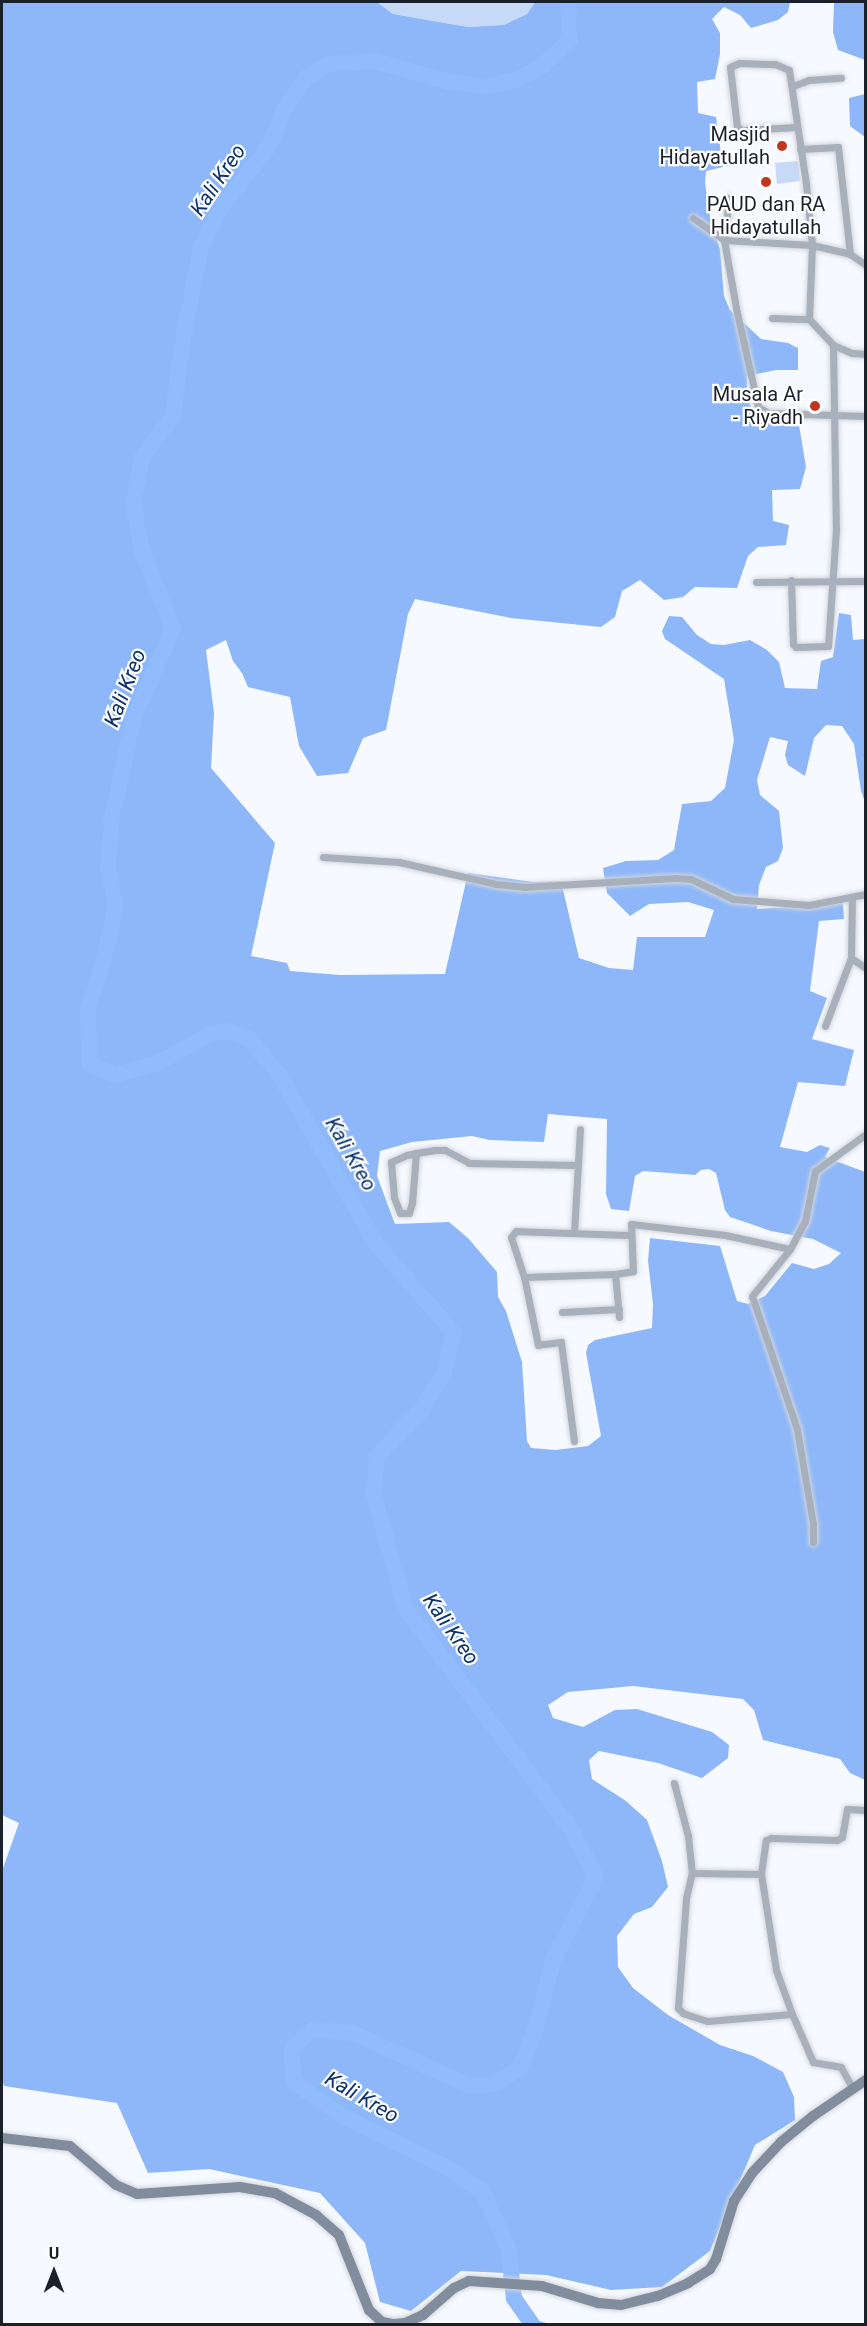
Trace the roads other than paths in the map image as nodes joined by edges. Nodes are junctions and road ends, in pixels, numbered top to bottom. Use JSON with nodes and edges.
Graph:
{"nodes":[{"id":1,"x":841,"y":78,"type":"dead end"},
{"id":2,"x":793,"y":86,"type":"junction"},
{"id":3,"x":797,"y":127,"type":"junction"},
{"id":4,"x":800,"y":148,"type":"junction"},
{"id":5,"x":729,"y":198,"type":"dead end"},
{"id":6,"x":693,"y":218,"type":"dead end"},
{"id":7,"x":724,"y":240,"type":"junction"},
{"id":8,"x":812,"y":245,"type":"junction"},
{"id":9,"x":849,"y":254,"type":"junction"},
{"id":10,"x":866,"y":265,"type":"edge"},
{"id":11,"x":772,"y":318,"type":"dead end"},
{"id":12,"x":809,"y":319,"type":"junction"},
{"id":13,"x":833,"y":345,"type":"junction"},
{"id":14,"x":866,"y":354,"type":"edge"},
{"id":15,"x":836,"y":415,"type":"junction"},
{"id":16,"x":866,"y":416,"type":"edge"},
{"id":17,"x":791,"y":580,"type":"junction"},
{"id":18,"x":866,"y":581,"type":"edge"},
{"id":19,"x":756,"y":582,"type":"dead end"},
{"id":20,"x":832,"y":582,"type":"junction"},
{"id":21,"x":323,"y":856,"type":"dead end"},
{"id":22,"x":866,"y":894,"type":"edge"},
{"id":23,"x":852,"y":897,"type":"junction"},
{"id":24,"x":851,"y":958,"type":"junction"},
{"id":25,"x":866,"y":968,"type":"edge"},
{"id":26,"x":825,"y":1026,"type":"dead end"},
{"id":27,"x":580,"y":1128,"type":"dead end"},
{"id":28,"x":866,"y":1134,"type":"edge"},
{"id":29,"x":416,"y":1153,"type":"junction"},
{"id":30,"x":577,"y":1165,"type":"junction"},
{"id":31,"x":573,"y":1233,"type":"junction"},
{"id":32,"x":630,"y":1235,"type":"junction"},
{"id":33,"x":790,"y":1250,"type":"junction"},
{"id":34,"x":615,"y":1274,"type":"junction"},
{"id":35,"x":524,"y":1277,"type":"junction"},
{"id":36,"x":619,"y":1309,"type":"junction"},
{"id":37,"x":562,"y":1312,"type":"dead end"},
{"id":38,"x":619,"y":1317,"type":"dead end"},
{"id":39,"x":574,"y":1441,"type":"dead end"},
{"id":40,"x":813,"y":1542,"type":"dead end"},
{"id":41,"x":674,"y":1783,"type":"dead end"},
{"id":42,"x":866,"y":1810,"type":"edge"},
{"id":43,"x":692,"y":1873,"type":"junction"},
{"id":44,"x":760,"y":1874,"type":"junction"},
{"id":45,"x":792,"y":2014,"type":"junction"},
{"id":46,"x":866,"y":2080,"type":"edge"},
{"id":47,"x":853,"y":2089,"type":"junction"},
{"id":48,"x":2,"y":2138,"type":"edge"}],
"edges":[{"from":1,"to":2,"type":"street"},
{"from":2,"to":3,"type":"street"},
{"from":2,"to":3,"type":"street"},
{"from":3,"to":4,"type":"street"},
{"from":4,"to":8,"type":"street"},
{"from":4,"to":9,"type":"street"},
{"from":5,"to":7,"type":"street"},
{"from":6,"to":7,"type":"street"},
{"from":7,"to":8,"type":"street"},
{"from":7,"to":15,"type":"street"},
{"from":8,"to":9,"type":"street"},
{"from":8,"to":12,"type":"street"},
{"from":9,"to":10,"type":"street"},
{"from":11,"to":12,"type":"street"},
{"from":12,"to":13,"type":"street"},
{"from":13,"to":14,"type":"street"},
{"from":13,"to":15,"type":"street"},
{"from":15,"to":16,"type":"street"},
{"from":15,"to":20,"type":"street"},
{"from":17,"to":19,"type":"street"},
{"from":17,"to":20,"type":"street"},
{"from":17,"to":20,"type":"street"},
{"from":18,"to":20,"type":"street"},
{"from":21,"to":23,"type":"street"},
{"from":22,"to":23,"type":"street"},
{"from":23,"to":24,"type":"street"},
{"from":24,"to":25,"type":"street"},
{"from":24,"to":26,"type":"street"},
{"from":27,"to":30,"type":"street"},
{"from":28,"to":33,"type":"street"},
{"from":29,"to":29,"type":"street"},
{"from":29,"to":30,"type":"street"},
{"from":30,"to":31,"type":"street"},
{"from":31,"to":32,"type":"street"},
{"from":31,"to":35,"type":"street"},
{"from":32,"to":33,"type":"street"},
{"from":32,"to":34,"type":"street"},
{"from":33,"to":40,"type":"street"},
{"from":34,"to":35,"type":"street"},
{"from":34,"to":36,"type":"street"},
{"from":35,"to":39,"type":"street"},
{"from":36,"to":37,"type":"street"},
{"from":36,"to":38,"type":"street"},
{"from":41,"to":43,"type":"street"},
{"from":42,"to":44,"type":"street"},
{"from":43,"to":44,"type":"street"},
{"from":43,"to":45,"type":"street"},
{"from":44,"to":45,"type":"street"},
{"from":45,"to":47,"type":"street"},
{"from":46,"to":47,"type":"main road"},
{"from":47,"to":48,"type":"main road"}]}
